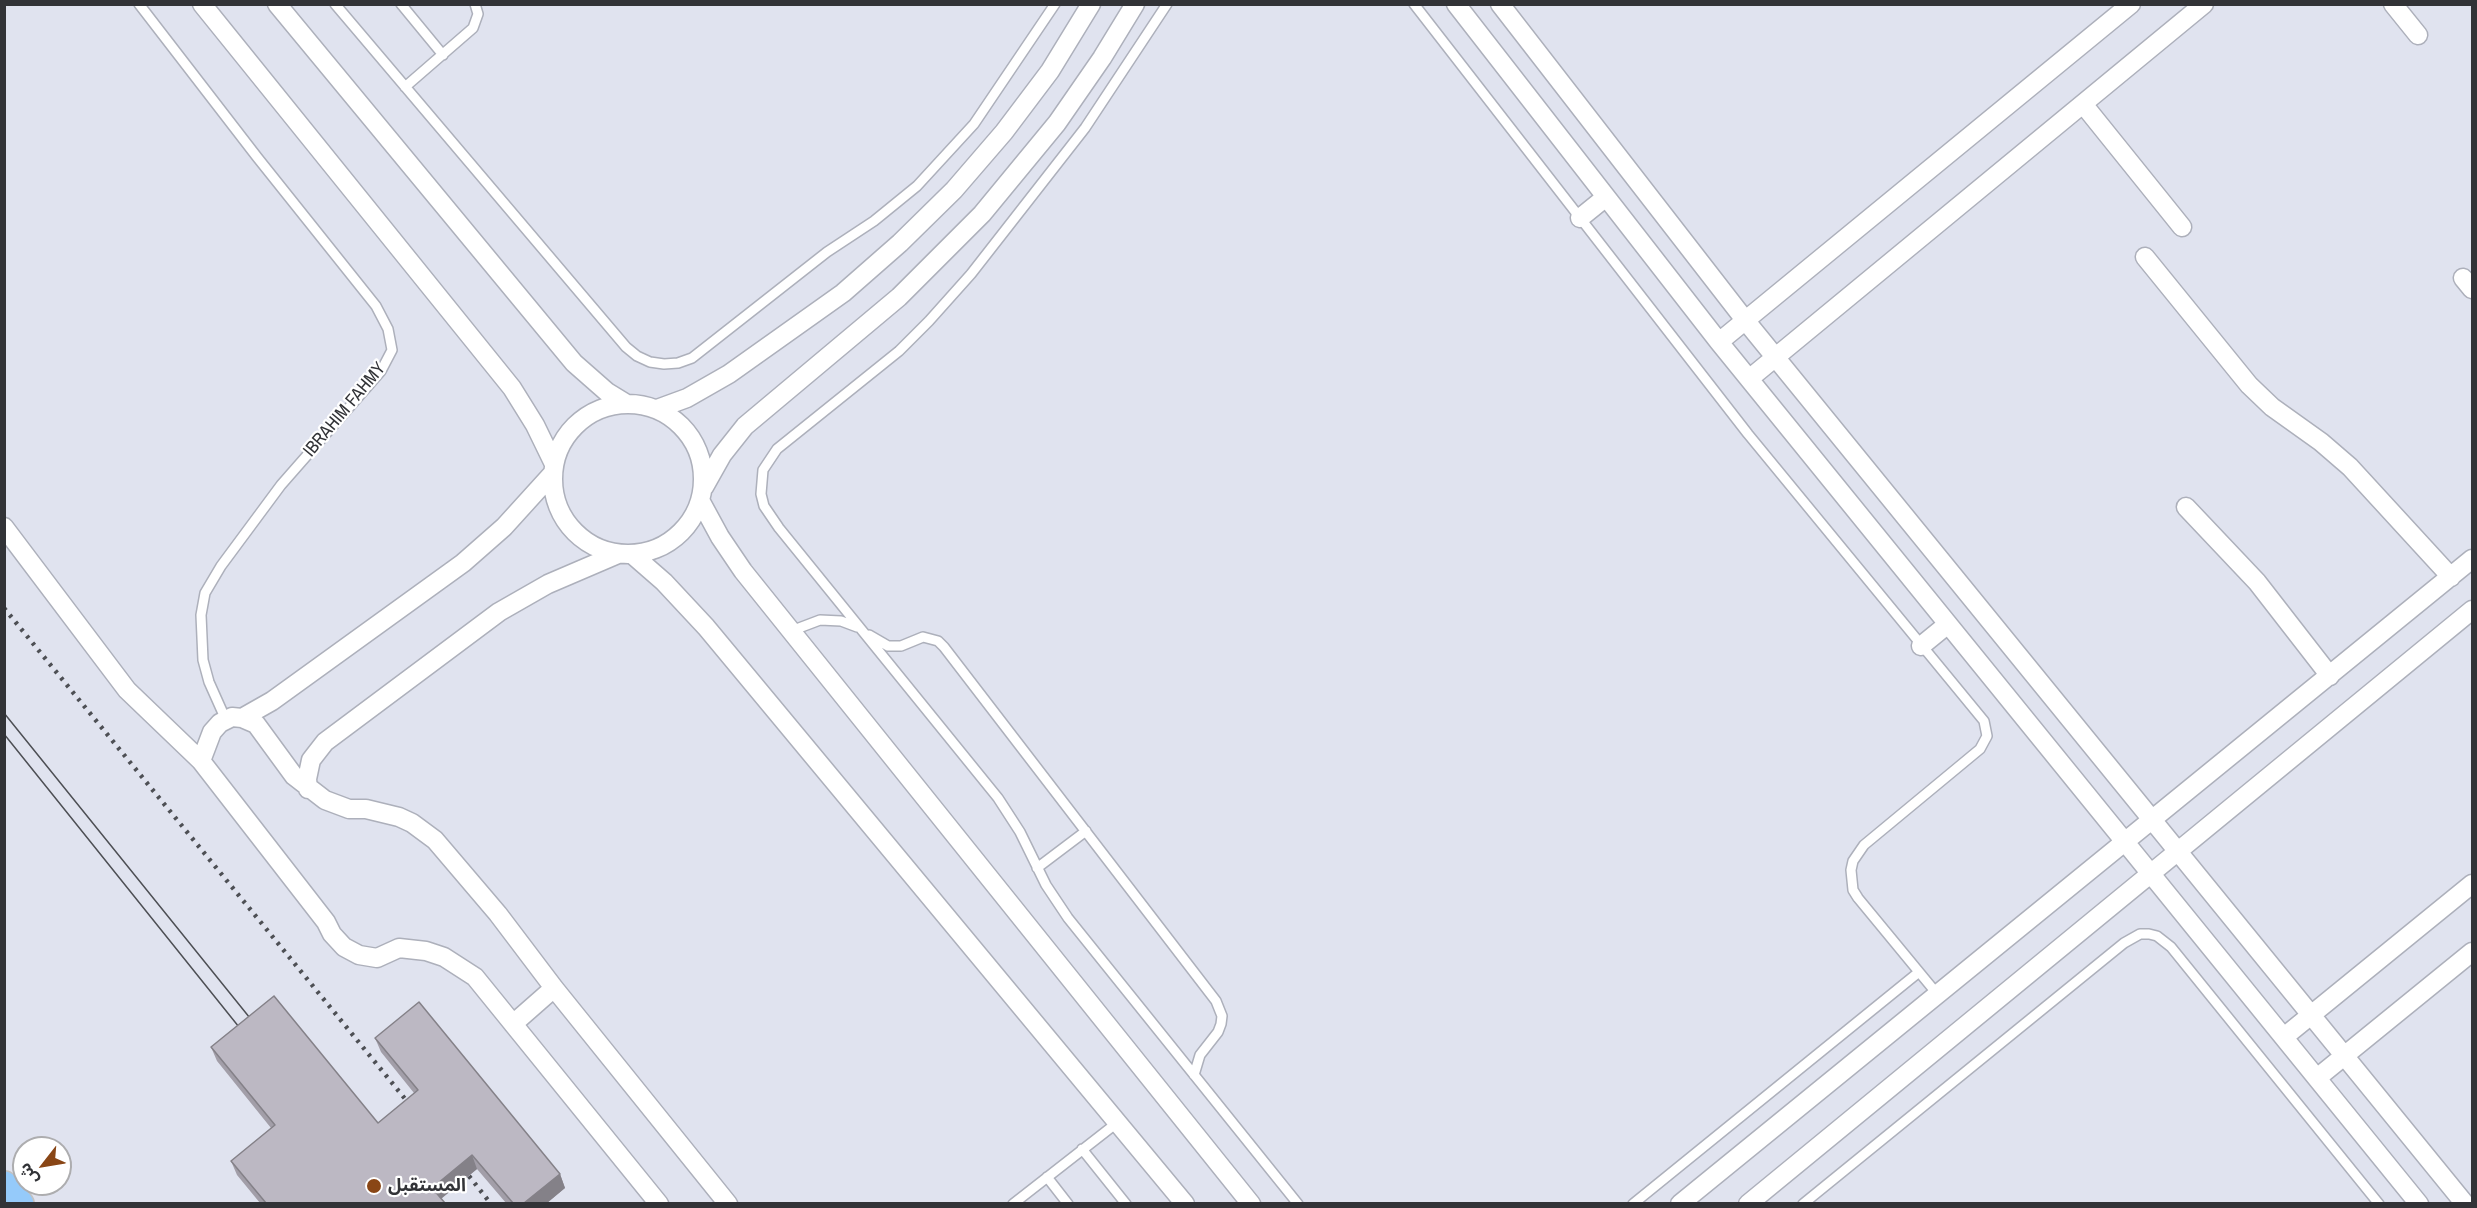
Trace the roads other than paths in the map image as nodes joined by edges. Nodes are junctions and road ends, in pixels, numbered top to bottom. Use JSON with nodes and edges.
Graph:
{"nodes":[{"id":1,"x":139,"y":4,"type":"edge"},
{"id":2,"x":202,"y":4,"type":"edge"},
{"id":3,"x":277,"y":4,"type":"edge"},
{"id":4,"x":335,"y":4,"type":"edge"},
{"id":5,"x":401,"y":4,"type":"edge"},
{"id":6,"x":475,"y":4,"type":"edge"},
{"id":7,"x":1055,"y":4,"type":"edge"},
{"id":8,"x":1091,"y":4,"type":"edge"},
{"id":9,"x":1135,"y":4,"type":"edge"},
{"id":10,"x":1167,"y":4,"type":"edge"},
{"id":11,"x":1414,"y":4,"type":"edge"},
{"id":12,"x":1456,"y":4,"type":"edge"},
{"id":13,"x":1500,"y":4,"type":"edge"},
{"id":14,"x":2131,"y":4,"type":"edge"},
{"id":15,"x":2204,"y":4,"type":"edge"},
{"id":16,"x":2394,"y":4,"type":"edge"},
{"id":17,"x":2418,"y":35,"type":"dead end"},
{"id":18,"x":443,"y":55,"type":"junction"},
{"id":19,"x":405,"y":87,"type":"junction"},
{"id":20,"x":2083,"y":105,"type":"junction"},
{"id":21,"x":1606,"y":197,"type":"junction"},
{"id":22,"x":1580,"y":218,"type":"junction"},
{"id":23,"x":2182,"y":227,"type":"dead end"},
{"id":24,"x":2145,"y":257,"type":"dead end"},
{"id":25,"x":1745,"y":320,"type":"junction"},
{"id":26,"x":1719,"y":342,"type":"junction"},
{"id":27,"x":1775,"y":358,"type":"junction"},
{"id":28,"x":1749,"y":379,"type":"junction"},
{"id":29,"x":625,"y":403,"type":"junction"},
{"id":30,"x":657,"y":409,"type":"junction"},
{"id":31,"x":553,"y":468,"type":"junction"},
{"id":32,"x":702,"y":494,"type":"junction"},
{"id":33,"x":2186,"y":507,"type":"dead end"},
{"id":34,"x":4,"y":527,"type":"edge"},
{"id":35,"x":626,"y":555,"type":"junction"},
{"id":36,"x":2472,"y":559,"type":"edge"},
{"id":37,"x":2451,"y":577,"type":"junction"},
{"id":38,"x":2472,"y":610,"type":"edge"},
{"id":39,"x":1948,"y":624,"type":"junction"},
{"id":40,"x":861,"y":630,"type":"junction"},
{"id":41,"x":791,"y":631,"type":"junction"},
{"id":42,"x":1921,"y":646,"type":"junction"},
{"id":43,"x":2330,"y":676,"type":"junction"},
{"id":44,"x":234,"y":719,"type":"junction"},
{"id":45,"x":201,"y":761,"type":"junction"},
{"id":46,"x":308,"y":789,"type":"junction"},
{"id":47,"x":2152,"y":821,"type":"junction"},
{"id":48,"x":1086,"y":831,"type":"junction"},
{"id":49,"x":2126,"y":843,"type":"junction"},
{"id":50,"x":2177,"y":851,"type":"junction"},
{"id":51,"x":1037,"y":868,"type":"junction"},
{"id":52,"x":2150,"y":873,"type":"junction"},
{"id":53,"x":2472,"y":884,"type":"edge"},
{"id":54,"x":2469,"y":962,"type":"edge"},
{"id":55,"x":1919,"y":972,"type":"junction"},
{"id":56,"x":554,"y":988,"type":"junction"},
{"id":57,"x":1938,"y":995,"type":"junction"},
{"id":58,"x":2311,"y":1015,"type":"junction"},
{"id":59,"x":513,"y":1024,"type":"junction"},
{"id":60,"x":2284,"y":1037,"type":"junction"},
{"id":61,"x":2344,"y":1056,"type":"junction"},
{"id":62,"x":1194,"y":1075,"type":"junction"},
{"id":63,"x":2317,"y":1078,"type":"junction"},
{"id":64,"x":1118,"y":1122,"type":"junction"},
{"id":65,"x":1082,"y":1149,"type":"junction"},
{"id":66,"x":1047,"y":1177,"type":"junction"},
{"id":67,"x":4,"y":1185,"type":"edge"},
{"id":68,"x":20,"y":1203,"type":"edge"},
{"id":69,"x":659,"y":1203,"type":"edge"},
{"id":70,"x":728,"y":1203,"type":"edge"},
{"id":71,"x":1013,"y":1203,"type":"edge"},
{"id":72,"x":1068,"y":1203,"type":"edge"},
{"id":73,"x":1126,"y":1203,"type":"edge"},
{"id":74,"x":1185,"y":1203,"type":"edge"},
{"id":75,"x":1251,"y":1203,"type":"edge"},
{"id":76,"x":1298,"y":1203,"type":"edge"},
{"id":77,"x":1633,"y":1203,"type":"edge"},
{"id":78,"x":1680,"y":1203,"type":"edge"},
{"id":79,"x":1748,"y":1203,"type":"edge"},
{"id":80,"x":1803,"y":1203,"type":"edge"},
{"id":81,"x":2379,"y":1203,"type":"edge"},
{"id":82,"x":2419,"y":1203,"type":"edge"},
{"id":83,"x":2464,"y":1203,"type":"edge"}],
"edges":[{"from":1,"to":44,"type":"lane","name":"IBRAHIM FAHMY"},
{"from":2,"to":31,"type":"street"},
{"from":3,"to":29,"type":"street"},
{"from":4,"to":19,"type":"lane"},
{"from":5,"to":18,"type":"lane"},
{"from":6,"to":18,"type":"lane"},
{"from":7,"to":19,"type":"lane"},
{"from":8,"to":30,"type":"street"},
{"from":9,"to":32,"type":"street"},
{"from":10,"to":40,"type":"lane"},
{"from":11,"to":22,"type":"lane"},
{"from":12,"to":21,"type":"street"},
{"from":13,"to":25,"type":"street"},
{"from":14,"to":25,"type":"street"},
{"from":15,"to":20,"type":"street"},
{"from":16,"to":17,"type":"street"},
{"from":18,"to":19,"type":"lane"},
{"from":20,"to":23,"type":"street"},
{"from":20,"to":27,"type":"street"},
{"from":21,"to":22,"type":"street"},
{"from":21,"to":26,"type":"street"},
{"from":22,"to":42,"type":"lane"},
{"from":24,"to":37,"type":"street"},
{"from":25,"to":26,"type":"street"},
{"from":25,"to":27,"type":"street"},
{"from":26,"to":28,"type":"street"},
{"from":27,"to":28,"type":"street"},
{"from":27,"to":47,"type":"street"},
{"from":28,"to":39,"type":"street"},
{"from":29,"to":30,"type":"street"},
{"from":29,"to":31,"type":"street"},
{"from":30,"to":32,"type":"street"},
{"from":31,"to":35,"type":"street"},
{"from":31,"to":44,"type":"street"},
{"from":32,"to":35,"type":"street"},
{"from":32,"to":41,"type":"street"},
{"from":33,"to":43,"type":"street"},
{"from":34,"to":45,"type":"street"},
{"from":35,"to":46,"type":"street"},
{"from":35,"to":64,"type":"street"},
{"from":36,"to":37,"type":"street"},
{"from":37,"to":43,"type":"street"},
{"from":38,"to":50,"type":"street"},
{"from":39,"to":42,"type":"street"},
{"from":39,"to":49,"type":"street"},
{"from":40,"to":41,"type":"lane"},
{"from":40,"to":48,"type":"lane"},
{"from":40,"to":51,"type":"lane"},
{"from":41,"to":75,"type":"street"},
{"from":42,"to":55,"type":"lane"},
{"from":43,"to":47,"type":"street"},
{"from":44,"to":45,"type":"street"},
{"from":44,"to":46,"type":"street"},
{"from":45,"to":59,"type":"street"},
{"from":46,"to":56,"type":"street"},
{"from":47,"to":49,"type":"street"},
{"from":47,"to":50,"type":"street"},
{"from":48,"to":51,"type":"lane"},
{"from":48,"to":62,"type":"lane"},
{"from":49,"to":52,"type":"street"},
{"from":49,"to":57,"type":"street"},
{"from":50,"to":52,"type":"street"},
{"from":50,"to":58,"type":"street"},
{"from":51,"to":62,"type":"lane"},
{"from":52,"to":60,"type":"street"},
{"from":52,"to":79,"type":"street"},
{"from":53,"to":58,"type":"street"},
{"from":54,"to":61,"type":"street"},
{"from":55,"to":57,"type":"lane"},
{"from":55,"to":77,"type":"lane"},
{"from":56,"to":59,"type":"street"},
{"from":56,"to":70,"type":"street"},
{"from":57,"to":78,"type":"street"},
{"from":58,"to":60,"type":"street"},
{"from":58,"to":61,"type":"street"},
{"from":59,"to":69,"type":"street"},
{"from":60,"to":63,"type":"street"},
{"from":61,"to":63,"type":"street"},
{"from":61,"to":83,"type":"street"},
{"from":62,"to":76,"type":"lane"},
{"from":63,"to":82,"type":"street"},
{"from":64,"to":65,"type":"lane"},
{"from":64,"to":74,"type":"street"},
{"from":65,"to":66,"type":"lane"},
{"from":65,"to":73,"type":"lane"},
{"from":66,"to":71,"type":"lane"},
{"from":66,"to":72,"type":"lane"},
{"from":67,"to":68,"type":"main road"},
{"from":80,"to":81,"type":"lane"}]}
